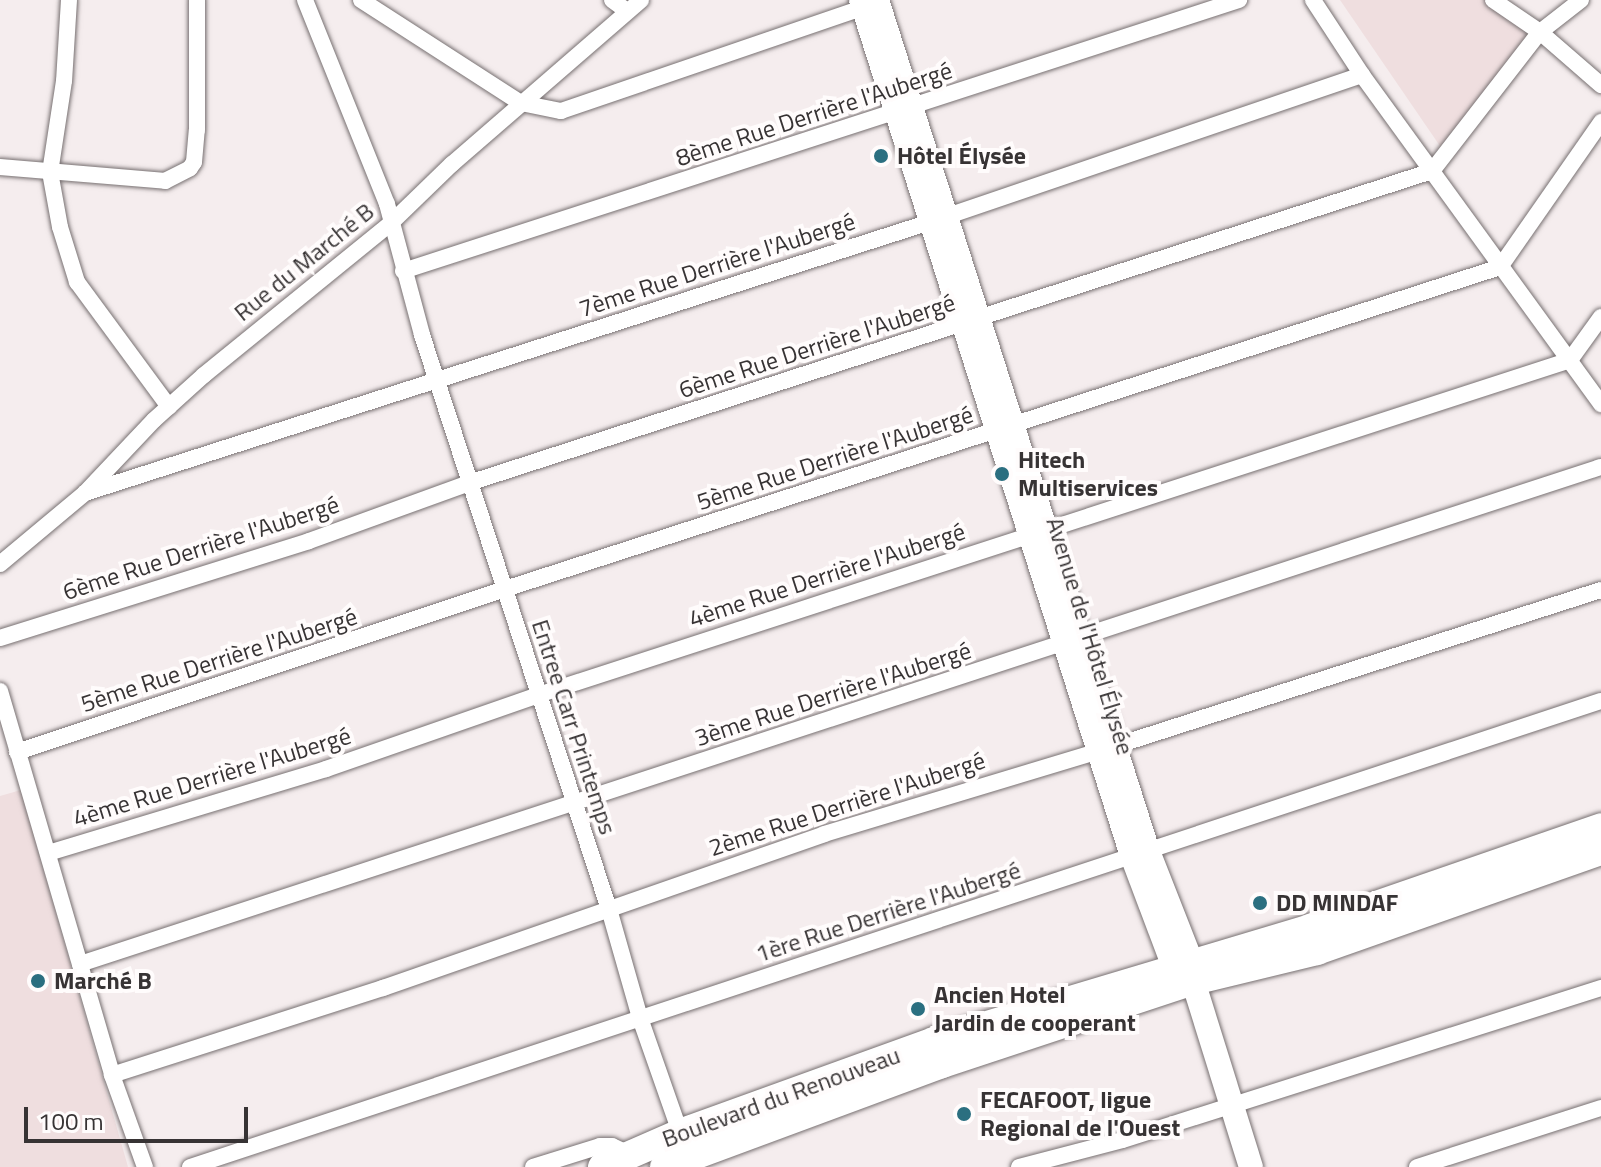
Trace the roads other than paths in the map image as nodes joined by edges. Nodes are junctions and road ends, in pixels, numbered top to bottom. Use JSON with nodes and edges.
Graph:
{"nodes":[{"id":1,"x":69,"y":0,"type":"edge"},
{"id":2,"x":197,"y":0,"type":"edge"},
{"id":3,"x":305,"y":0,"type":"edge"},
{"id":4,"x":361,"y":0,"type":"edge"},
{"id":5,"x":612,"y":0,"type":"edge"},
{"id":6,"x":641,"y":0,"type":"edge"},
{"id":7,"x":1239,"y":0,"type":"edge"},
{"id":8,"x":1313,"y":0,"type":"edge"},
{"id":9,"x":1493,"y":0,"type":"edge"},
{"id":10,"x":1581,"y":0,"type":"edge"},
{"id":11,"x":873,"y":2,"type":"edge"},
{"id":12,"x":627,"y":11,"type":"junction"},
{"id":13,"x":1540,"y":32,"type":"junction"},
{"id":14,"x":1362,"y":75,"type":"junction"},
{"id":15,"x":1601,"y":85,"type":"edge"},
{"id":16,"x":521,"y":103,"type":"junction"},
{"id":17,"x":904,"y":111,"type":"junction"},
{"id":18,"x":1601,"y":122,"type":"edge"},
{"id":19,"x":0,"y":167,"type":"edge"},
{"id":20,"x":1432,"y":171,"type":"junction"},
{"id":21,"x":50,"y":172,"type":"junction"},
{"id":22,"x":940,"y":218,"type":"junction"},
{"id":23,"x":390,"y":224,"type":"junction"},
{"id":24,"x":1500,"y":267,"type":"junction"},
{"id":25,"x":403,"y":271,"type":"junction"},
{"id":26,"x":1601,"y":317,"type":"edge"},
{"id":27,"x":972,"y":322,"type":"junction"},
{"id":28,"x":1570,"y":360,"type":"junction"},
{"id":29,"x":439,"y":380,"type":"junction"},
{"id":30,"x":1601,"y":404,"type":"edge"},
{"id":31,"x":169,"y":407,"type":"junction"},
{"id":32,"x":1005,"y":429,"type":"junction"},
{"id":33,"x":1601,"y":467,"type":"edge"},
{"id":34,"x":472,"y":482,"type":"junction"},
{"id":35,"x":85,"y":493,"type":"junction"},
{"id":36,"x":1039,"y":531,"type":"junction"},
{"id":37,"x":0,"y":564,"type":"edge"},
{"id":38,"x":505,"y":589,"type":"junction"},
{"id":39,"x":1601,"y":590,"type":"edge"},
{"id":40,"x":0,"y":638,"type":"edge"},
{"id":41,"x":1073,"y":640,"type":"junction"},
{"id":42,"x":0,"y":691,"type":"edge"},
{"id":43,"x":538,"y":695,"type":"junction"},
{"id":44,"x":1601,"y":701,"type":"edge"},
{"id":45,"x":1107,"y":748,"type":"junction"},
{"id":46,"x":17,"y":752,"type":"junction"},
{"id":47,"x":572,"y":806,"type":"junction"},
{"id":48,"x":1601,"y":827,"type":"edge"},
{"id":49,"x":1601,"y":851,"type":"edge"},
{"id":50,"x":48,"y":853,"type":"junction"},
{"id":51,"x":1140,"y":854,"type":"junction"},
{"id":52,"x":609,"y":909,"type":"junction"},
{"id":53,"x":1358,"y":924,"type":"junction"},
{"id":54,"x":80,"y":964,"type":"junction"},
{"id":55,"x":1185,"y":974,"type":"junction"},
{"id":56,"x":1601,"y":988,"type":"edge"},
{"id":57,"x":640,"y":1018,"type":"junction"},
{"id":58,"x":112,"y":1075,"type":"junction"},
{"id":59,"x":1226,"y":1105,"type":"junction"},
{"id":60,"x":1601,"y":1108,"type":"edge"},
{"id":61,"x":677,"y":1152,"type":"edge"},
{"id":62,"x":629,"y":1154,"type":"junction"},
{"id":63,"x":145,"y":1167,"type":"edge"},
{"id":64,"x":190,"y":1167,"type":"edge"},
{"id":65,"x":533,"y":1167,"type":"edge"},
{"id":66,"x":602,"y":1167,"type":"edge"},
{"id":67,"x":1019,"y":1167,"type":"edge"},
{"id":68,"x":1239,"y":1167,"type":"edge"},
{"id":69,"x":1251,"y":1167,"type":"edge"},
{"id":70,"x":1417,"y":1167,"type":"edge"}],
"edges":[{"from":1,"to":21,"type":"street"},
{"from":2,"to":21,"type":"street"},
{"from":3,"to":23,"type":"street","name":"Entree Carr Printemps"},
{"from":4,"to":16,"type":"street"},
{"from":5,"to":12,"type":"street"},
{"from":6,"to":12,"type":"street","name":"Rue du Marché B"},
{"from":7,"to":17,"type":"street","name":"8ème Rue Derrière l'Aubergé"},
{"from":8,"to":14,"type":"street"},
{"from":9,"to":13,"type":"street"},
{"from":10,"to":13,"type":"street"},
{"from":11,"to":16,"type":"street"},
{"from":11,"to":17,"type":"street","name":"Avenue de l'Hôtel Élysée"},
{"from":12,"to":16,"type":"street","name":"Rue du Marché B"},
{"from":13,"to":15,"type":"street"},
{"from":13,"to":20,"type":"street"},
{"from":14,"to":20,"type":"street"},
{"from":14,"to":22,"type":"street","name":"7ème Rue Derrière l'Aubergé"},
{"from":16,"to":23,"type":"street","name":"Rue du Marché B"},
{"from":17,"to":22,"type":"street","name":"Avenue de l'Hôtel Élysée"},
{"from":17,"to":25,"type":"street","name":"8ème Rue Derrière l'Aubergé"},
{"from":18,"to":24,"type":"street"},
{"from":19,"to":21,"type":"street"},
{"from":20,"to":24,"type":"street"},
{"from":20,"to":27,"type":"street","name":"6ème Rue Derrière l'Aubergé"},
{"from":21,"to":31,"type":"street"},
{"from":22,"to":27,"type":"street","name":"Avenue de l'Hôtel Élysée"},
{"from":22,"to":29,"type":"street","name":"7ème Rue Derrière l'Aubergé"},
{"from":23,"to":25,"type":"street","name":"Entree Carr Printemps"},
{"from":23,"to":31,"type":"street","name":"Rue du Marché B"},
{"from":24,"to":28,"type":"street"},
{"from":24,"to":32,"type":"street","name":"5ème Rue Derrière l'Aubergé"},
{"from":25,"to":29,"type":"street","name":"Entree Carr Printemps"},
{"from":26,"to":28,"type":"street"},
{"from":27,"to":32,"type":"street","name":"Avenue de l'Hôtel Élysée"},
{"from":27,"to":34,"type":"street","name":"6ème Rue Derrière l'Aubergé"},
{"from":28,"to":30,"type":"street"},
{"from":28,"to":36,"type":"street","name":"4ème Rue Derrière l'Aubergé"},
{"from":29,"to":34,"type":"street","name":"Entree Carr Printemps"},
{"from":29,"to":35,"type":"street","name":"7ème Rue Derrière l'Aubergé"},
{"from":31,"to":35,"type":"street","name":"Rue du Marché B"},
{"from":32,"to":36,"type":"street","name":"Avenue de l'Hôtel Élysée"},
{"from":32,"to":38,"type":"street","name":"5ème Rue Derrière l'Aubergé"},
{"from":33,"to":41,"type":"street","name":"3ème Rue Derrière l'Aubergé"},
{"from":34,"to":38,"type":"street","name":"Entree Carr Printemps"},
{"from":34,"to":40,"type":"street","name":"6ème Rue Derrière l'Aubergé"},
{"from":35,"to":37,"type":"street","name":"Rue du Marché B"},
{"from":36,"to":41,"type":"street","name":"Avenue de l'Hôtel Élysée"},
{"from":36,"to":43,"type":"street","name":"4ème Rue Derrière l'Aubergé"},
{"from":38,"to":43,"type":"street","name":"Entree Carr Printemps"},
{"from":38,"to":46,"type":"street","name":"5ème Rue Derrière l'Aubergé"},
{"from":39,"to":45,"type":"street","name":"2ème Rue Derrière l'Aubergé"},
{"from":41,"to":45,"type":"street","name":"Avenue de l'Hôtel Élysée"},
{"from":41,"to":47,"type":"street","name":"3ème Rue Derrière l'Aubergé"},
{"from":42,"to":46,"type":"street"},
{"from":43,"to":47,"type":"street","name":"Entree Carr Printemps"},
{"from":43,"to":50,"type":"street","name":"4ème Rue Derrière l'Aubergé"},
{"from":44,"to":51,"type":"street","name":"1ère Rue Derrière l'Aubergé"},
{"from":45,"to":51,"type":"street","name":"Avenue de l'Hôtel Élysée"},
{"from":45,"to":52,"type":"street","name":"2ème Rue Derrière l'Aubergé"},
{"from":46,"to":50,"type":"street"},
{"from":47,"to":52,"type":"street","name":"Entree Carr Printemps"},
{"from":47,"to":54,"type":"street","name":"3ème Rue Derrière l'Aubergé"},
{"from":48,"to":53,"type":"highway","name":"Boulevard du Renouveau"},
{"from":49,"to":53,"type":"highway","name":"Boulevard du Renouveau"},
{"from":50,"to":54,"type":"street"},
{"from":51,"to":55,"type":"street","name":"Avenue de l'Hôtel Élysée"},
{"from":51,"to":57,"type":"street","name":"1ère Rue Derrière l'Aubergé"},
{"from":52,"to":57,"type":"street","name":"Entree Carr Printemps"},
{"from":52,"to":58,"type":"street","name":"2ème Rue Derrière l'Aubergé"},
{"from":53,"to":55,"type":"highway","name":"Boulevard du Renouveau"},
{"from":54,"to":58,"type":"street"},
{"from":55,"to":59,"type":"main road"},
{"from":55,"to":61,"type":"highway","name":"Boulevard du Renouveau"},
{"from":56,"to":59,"type":"street"},
{"from":57,"to":61,"type":"street","name":"Entree Carr Printemps"},
{"from":57,"to":64,"type":"street","name":"1ère Rue Derrière l'Aubergé"},
{"from":58,"to":63,"type":"street"},
{"from":59,"to":67,"type":"street"},
{"from":59,"to":68,"type":"main road"},
{"from":59,"to":69,"type":"main road"},
{"from":60,"to":70,"type":"street"},
{"from":61,"to":62,"type":"highway","name":"Boulevard du Renouveau"},
{"from":62,"to":65,"type":"street"},
{"from":62,"to":66,"type":"highway","name":"Boulevard du Renouveau"}]}
